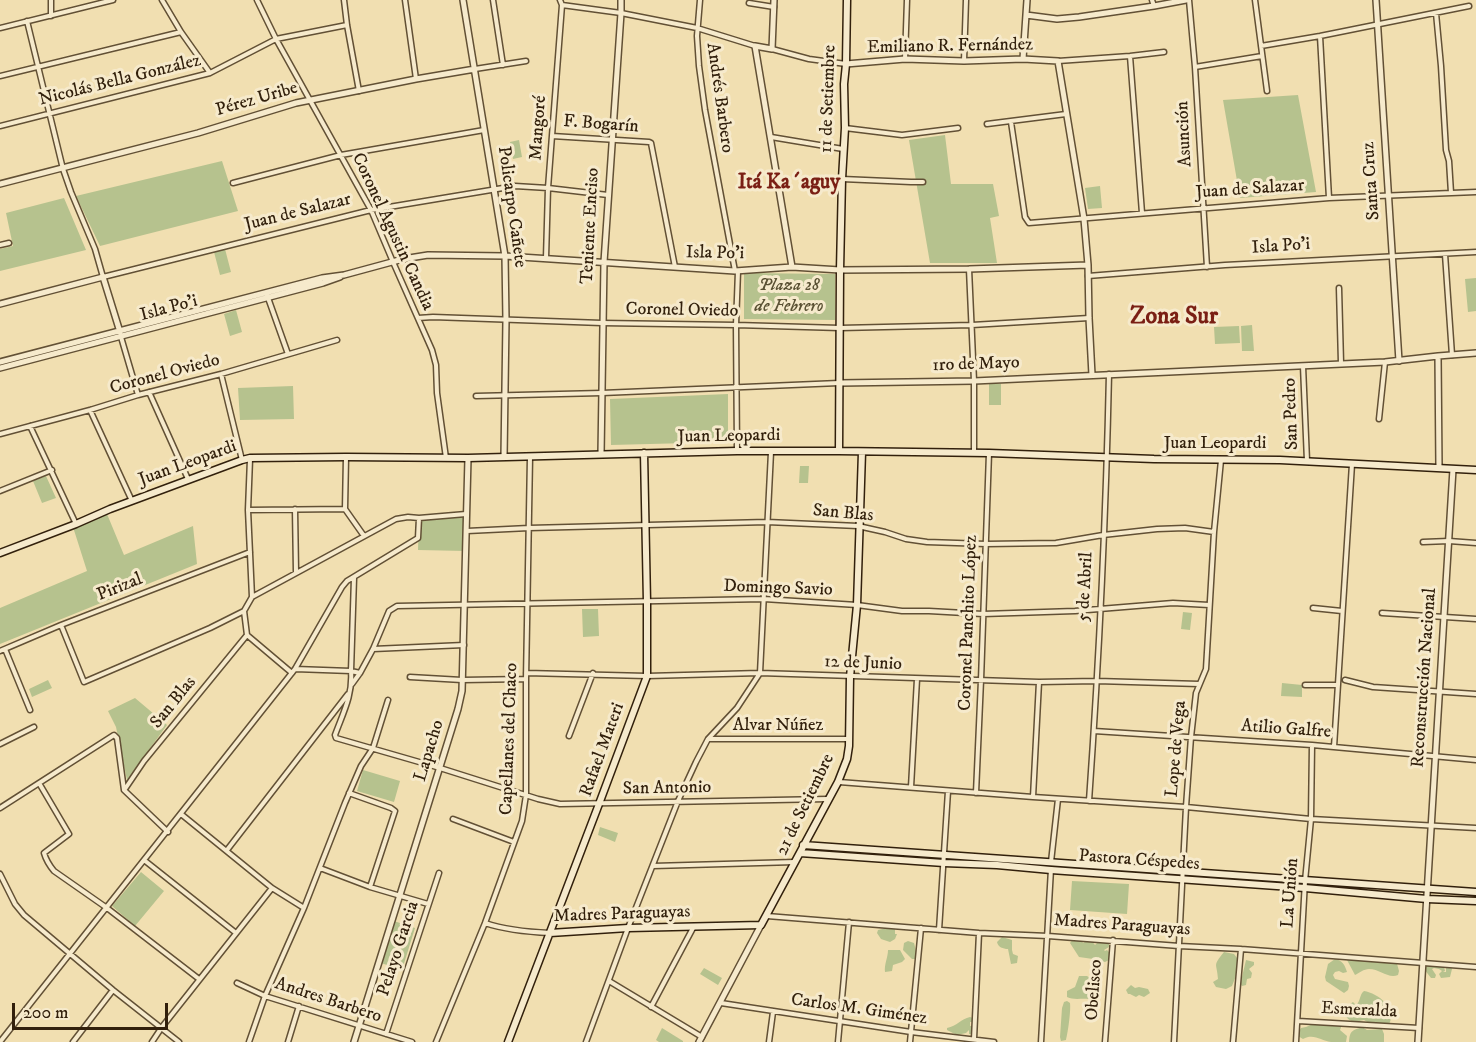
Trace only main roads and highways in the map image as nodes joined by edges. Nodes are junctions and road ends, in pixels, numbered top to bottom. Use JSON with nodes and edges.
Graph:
{"nodes":[{"id":1,"x":847,"y":0,"type":"edge"},
{"id":2,"x":839,"y":452,"type":"junction"},
{"id":3,"x":862,"y":452,"type":"junction"},
{"id":4,"x":644,"y":453,"type":"junction"},
{"id":5,"x":1476,"y":471,"type":"edge"},
{"id":6,"x":0,"y":553,"type":"edge"},
{"id":7,"x":803,"y":846,"type":"junction"},
{"id":8,"x":835,"y":848,"type":"junction"},
{"id":9,"x":800,"y":853,"type":"junction"},
{"id":10,"x":835,"y":855,"type":"junction"},
{"id":11,"x":880,"y":855,"type":"junction"},
{"id":12,"x":1305,"y":884,"type":"junction"},
{"id":13,"x":1476,"y":892,"type":"edge"},
{"id":14,"x":1476,"y":901,"type":"edge"},
{"id":15,"x":761,"y":925,"type":"joint"},
{"id":16,"x":550,"y":933,"type":"junction"},
{"id":17,"x":508,"y":1042,"type":"edge"}],
"edges":[{"from":1,"to":2,"type":"main road","name":"11 de Setiembre"},
{"from":2,"to":3,"type":"main road","name":"Juan Leopardi"},
{"from":2,"to":4,"type":"main road","name":"Juan Leopardi"},
{"from":3,"to":5,"type":"main road","name":"Juan Leopardi"},
{"from":3,"to":7,"type":"main road","name":"21 de Setiembre"},
{"from":4,"to":6,"type":"main road","name":"Juan Leopardi"},
{"from":4,"to":16,"type":"main road","name":"Rafael Materi"},
{"from":7,"to":8,"type":"main road","name":"Pastora Céspedes"},
{"from":7,"to":9,"type":"main road","name":"21 de Setiembre"},
{"from":8,"to":10,"type":"main road"},
{"from":8,"to":11,"type":"main road","name":"Pastora Céspedes"},
{"from":9,"to":10,"type":"main road","name":"Pastora Céspedes"},
{"from":9,"to":15,"type":"main road","name":"21 de Setiembre"},
{"from":10,"to":11,"type":"main road","name":"Pastora Céspedes"},
{"from":11,"to":12,"type":"main road","name":"Pastora Céspedes"},
{"from":12,"to":13,"type":"main road","name":"Pastora Céspedes"},
{"from":12,"to":14,"type":"main road","name":"Pastora Céspedes"},
{"from":15,"to":16,"type":"main road","name":"Madres Paraguayas"},
{"from":16,"to":17,"type":"main road","name":"Rafael Materi"}]}
